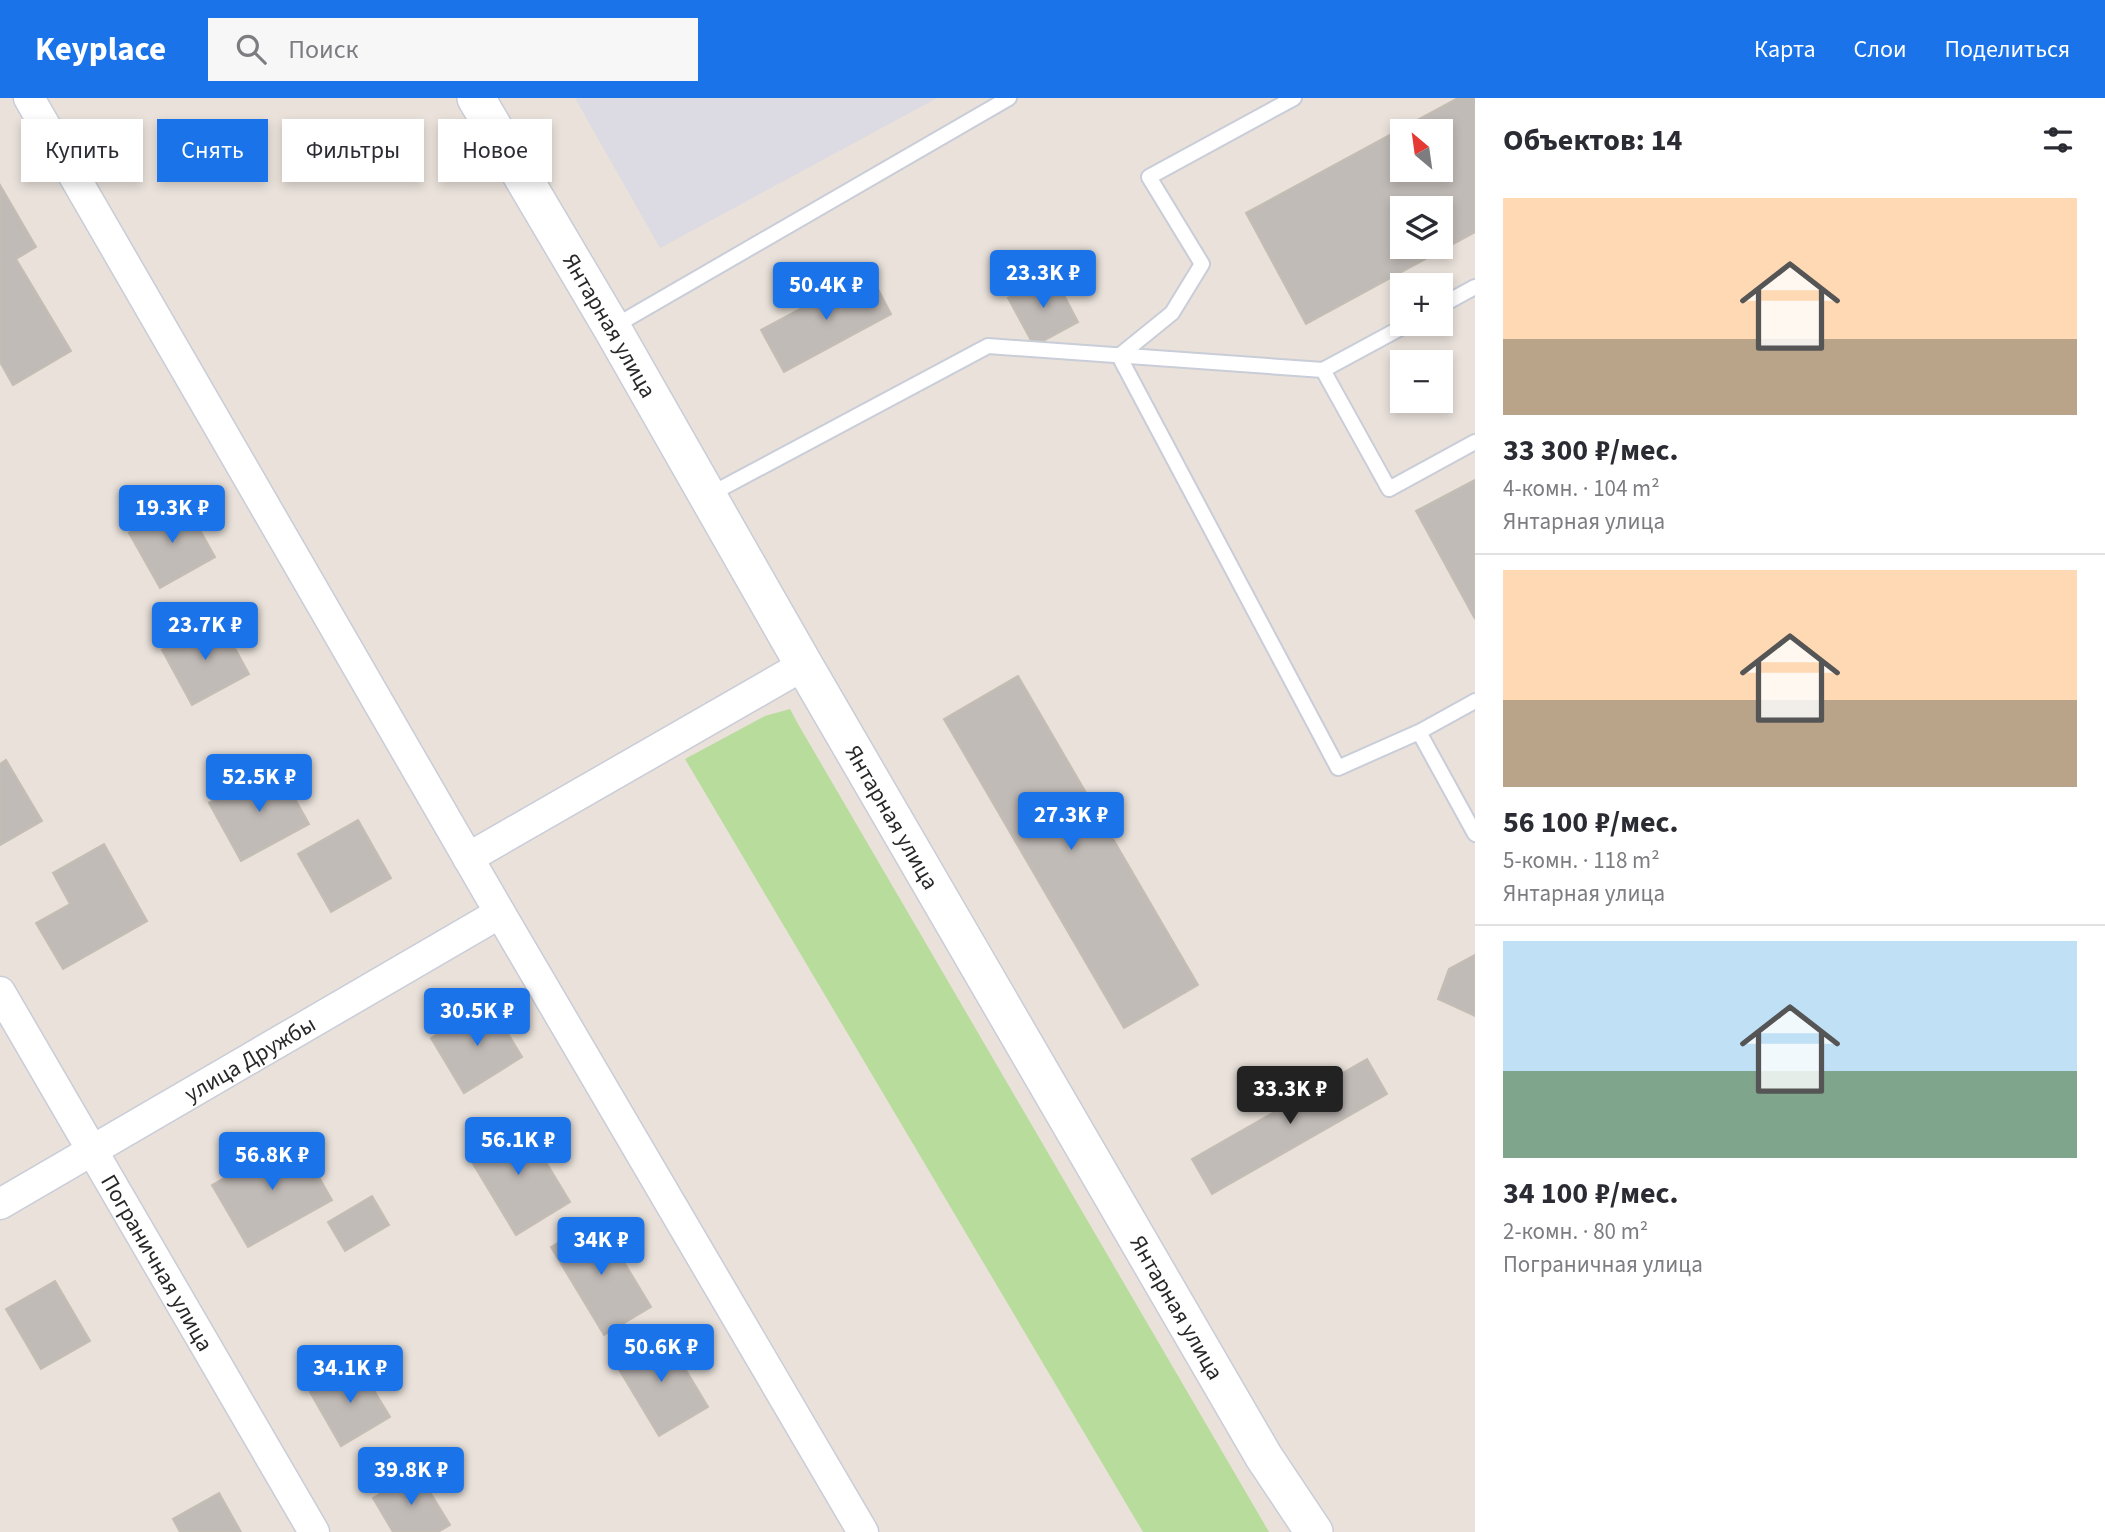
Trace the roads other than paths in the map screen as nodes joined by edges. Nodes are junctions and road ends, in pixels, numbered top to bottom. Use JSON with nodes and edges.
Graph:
{"nodes":[{"id":1,"x":29,"y":98,"type":"edge"},
{"id":2,"x":476,"y":98,"type":"edge"},
{"id":3,"x":1009,"y":98,"type":"edge"},
{"id":4,"x":1294,"y":98,"type":"edge"},
{"id":5,"x":1475,"y":287,"type":"edge"},
{"id":6,"x":1453,"y":299,"type":"edge"},
{"id":7,"x":611,"y":328,"type":"junction"},
{"id":8,"x":1390,"y":334,"type":"edge"},
{"id":9,"x":1119,"y":356,"type":"junction"},
{"id":10,"x":1323,"y":370,"type":"junction"},
{"id":11,"x":1475,"y":442,"type":"edge"},
{"id":12,"x":708,"y":496,"type":"junction"},
{"id":13,"x":804,"y":665,"type":"junction"},
{"id":14,"x":1475,"y":701,"type":"edge"},
{"id":15,"x":1419,"y":732,"type":"junction"},
{"id":16,"x":1475,"y":834,"type":"edge"},
{"id":17,"x":468,"y":858,"type":"junction"},
{"id":18,"x":500,"y":913,"type":"junction"},
{"id":19,"x":0,"y":992,"type":"edge"},
{"id":20,"x":92,"y":1150,"type":"junction"},
{"id":21,"x":0,"y":1204,"type":"edge"},
{"id":22,"x":314,"y":1532,"type":"edge"},
{"id":23,"x":863,"y":1532,"type":"edge"},
{"id":24,"x":1314,"y":1532,"type":"edge"}],
"edges":[{"from":1,"to":17,"type":"street"},
{"from":2,"to":7,"type":"street","name":"Янтарная улица"},
{"from":3,"to":7,"type":"lane"},
{"from":4,"to":9,"type":"lane"},
{"from":5,"to":6,"type":"lane"},
{"from":7,"to":12,"type":"street","name":"Янтарная улица"},
{"from":8,"to":10,"type":"lane"},
{"from":9,"to":10,"type":"lane"},
{"from":9,"to":12,"type":"lane"},
{"from":9,"to":15,"type":"lane"},
{"from":10,"to":11,"type":"lane"},
{"from":12,"to":13,"type":"street","name":"Янтарная улица"},
{"from":13,"to":17,"type":"street"},
{"from":13,"to":24,"type":"street","name":"Янтарная улица"},
{"from":14,"to":15,"type":"lane"},
{"from":15,"to":16,"type":"lane"},
{"from":17,"to":18,"type":"street"},
{"from":18,"to":20,"type":"street","name":"улица Дружбы"},
{"from":18,"to":23,"type":"street"},
{"from":19,"to":20,"type":"street","name":"Пограничная улица"},
{"from":20,"to":21,"type":"street","name":"улица Дружбы"},
{"from":20,"to":22,"type":"street","name":"Пограничная улица"}]}
